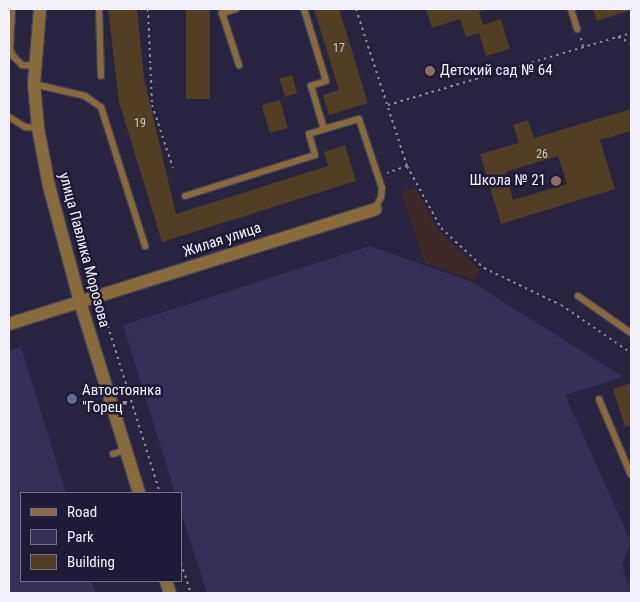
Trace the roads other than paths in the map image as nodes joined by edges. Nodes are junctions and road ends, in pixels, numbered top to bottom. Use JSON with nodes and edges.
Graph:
{"nodes":[{"id":1,"x":12,"y":9,"type":"edge"},
{"id":2,"x":40,"y":9,"type":"edge"},
{"id":3,"x":100,"y":9,"type":"edge"},
{"id":4,"x":236,"y":9,"type":"edge"},
{"id":5,"x":304,"y":9,"type":"edge"},
{"id":6,"x":571,"y":9,"type":"edge"},
{"id":7,"x":577,"y":29,"type":"dead end"},
{"id":8,"x":35,"y":66,"type":"junction"},
{"id":9,"x":239,"y":66,"type":"dead end"},
{"id":10,"x":100,"y":76,"type":"dead end"},
{"id":11,"x":34,"y":84,"type":"junction"},
{"id":12,"x":9,"y":117,"type":"edge"},
{"id":13,"x":38,"y":128,"type":"junction"},
{"id":14,"x":324,"y":129,"type":"junction"},
{"id":15,"x":186,"y":196,"type":"dead end"},
{"id":16,"x":375,"y":209,"type":"joint"},
{"id":17,"x":146,"y":246,"type":"dead end"},
{"id":18,"x":578,"y":296,"type":"dead end"},
{"id":19,"x":80,"y":302,"type":"junction"},
{"id":20,"x":9,"y":324,"type":"edge"},
{"id":21,"x":631,"y":333,"type":"edge"},
{"id":22,"x":599,"y":399,"type":"dead end"},
{"id":23,"x":631,"y":475,"type":"edge"},
{"id":24,"x":139,"y":492,"type":"edge"}],
"edges":[{"from":1,"to":8,"type":"lane"},
{"from":2,"to":8,"type":"street","name":"улица Павлика Морозова"},
{"from":3,"to":10,"type":"lane"},
{"from":4,"to":9,"type":"lane"},
{"from":5,"to":14,"type":"lane"},
{"from":6,"to":7,"type":"lane"},
{"from":8,"to":11,"type":"street","name":"улица Павлика Морозова"},
{"from":11,"to":13,"type":"street","name":"улица Павлика Морозова"},
{"from":11,"to":17,"type":"lane"},
{"from":12,"to":13,"type":"lane"},
{"from":13,"to":19,"type":"street","name":"улица Павлика Морозова"},
{"from":14,"to":15,"type":"lane"},
{"from":14,"to":16,"type":"lane"},
{"from":16,"to":19,"type":"street","name":"Жилая улица"},
{"from":18,"to":21,"type":"lane"},
{"from":19,"to":20,"type":"street","name":"Жилая улица"},
{"from":19,"to":24,"type":"street","name":"улица Павлика Морозова"},
{"from":22,"to":23,"type":"lane"}]}
